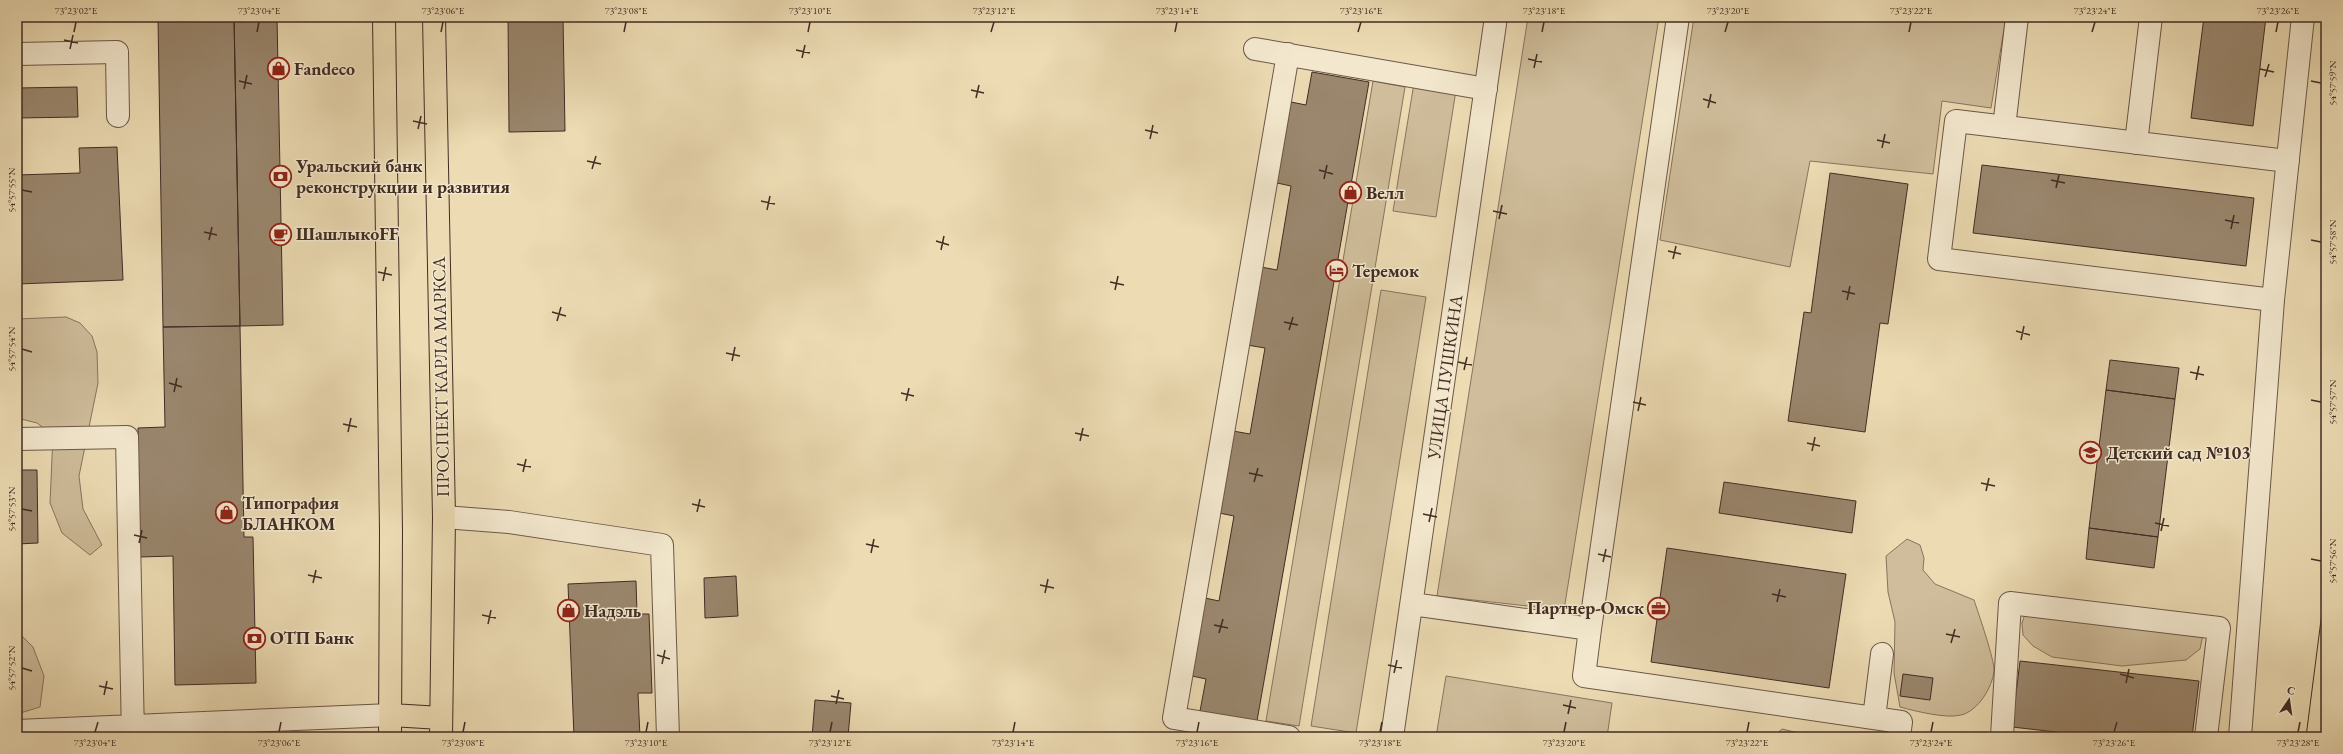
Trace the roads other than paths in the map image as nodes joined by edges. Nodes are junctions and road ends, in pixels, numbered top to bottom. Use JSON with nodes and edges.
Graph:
{"nodes":[{"id":1,"x":384,"y":17,"type":"edge"},
{"id":2,"x":434,"y":17,"type":"edge"},
{"id":3,"x":1496,"y":17,"type":"edge"},
{"id":4,"x":1678,"y":17,"type":"edge"},
{"id":5,"x":2017,"y":17,"type":"edge"},
{"id":6,"x":2152,"y":17,"type":"edge"},
{"id":7,"x":2303,"y":17,"type":"edge"},
{"id":8,"x":1255,"y":49,"type":"dead end"},
{"id":9,"x":17,"y":54,"type":"edge"},
{"id":10,"x":1288,"y":54,"type":"junction"},
{"id":11,"x":1486,"y":89,"type":"junction"},
{"id":12,"x":118,"y":116,"type":"dead end"},
{"id":13,"x":2004,"y":127,"type":"junction"},
{"id":14,"x":2136,"y":143,"type":"junction"},
{"id":15,"x":2288,"y":161,"type":"junction"},
{"id":16,"x":2273,"y":300,"type":"junction"},
{"id":17,"x":17,"y":440,"type":"edge"},
{"id":18,"x":444,"y":517,"type":"junction"},
{"id":19,"x":1412,"y":604,"type":"junction"},
{"id":20,"x":1590,"y":630,"type":"junction"},
{"id":21,"x":1882,"y":654,"type":"dead end"},
{"id":22,"x":391,"y":715,"type":"junction"},
{"id":23,"x":1874,"y":718,"type":"junction"},
{"id":24,"x":441,"y":727,"type":"edge"},
{"id":25,"x":17,"y":731,"type":"edge"},
{"id":26,"x":132,"y":732,"type":"edge"},
{"id":27,"x":2002,"y":736,"type":"dead end"},
{"id":28,"x":390,"y":737,"type":"edge"},
{"id":29,"x":668,"y":737,"type":"edge"},
{"id":30,"x":1289,"y":737,"type":"edge"},
{"id":31,"x":1392,"y":737,"type":"edge"},
{"id":32,"x":1899,"y":737,"type":"edge"},
{"id":33,"x":2206,"y":737,"type":"edge"},
{"id":34,"x":2240,"y":737,"type":"edge"}],
"edges":[{"from":1,"to":22,"type":"main road"},
{"from":2,"to":18,"type":"main road","name":"ПРОСПЕКТ КАРЛА МАРКСА"},
{"from":3,"to":11,"type":"street","name":"УЛИЦА ПУШКИНА"},
{"from":4,"to":20,"type":"street"},
{"from":5,"to":13,"type":"street"},
{"from":6,"to":14,"type":"street"},
{"from":7,"to":15,"type":"street"},
{"from":8,"to":10,"type":"street"},
{"from":9,"to":12,"type":"street"},
{"from":10,"to":11,"type":"street"},
{"from":10,"to":30,"type":"street"},
{"from":11,"to":19,"type":"street","name":"УЛИЦА ПУШКИНА"},
{"from":13,"to":14,"type":"street"},
{"from":13,"to":16,"type":"street"},
{"from":14,"to":15,"type":"street"},
{"from":15,"to":16,"type":"street"},
{"from":16,"to":34,"type":"street"},
{"from":17,"to":26,"type":"street"},
{"from":18,"to":24,"type":"main road","name":"ПРОСПЕКТ КАРЛА МАРКСА"},
{"from":18,"to":29,"type":"street"},
{"from":19,"to":20,"type":"street"},
{"from":19,"to":31,"type":"street","name":"УЛИЦА ПУШКИНА"},
{"from":20,"to":23,"type":"street"},
{"from":21,"to":23,"type":"street"},
{"from":22,"to":24,"type":"main road"},
{"from":22,"to":26,"type":"street"},
{"from":22,"to":28,"type":"main road"},
{"from":23,"to":32,"type":"street"},
{"from":25,"to":26,"type":"street"},
{"from":27,"to":33,"type":"street"}]}
